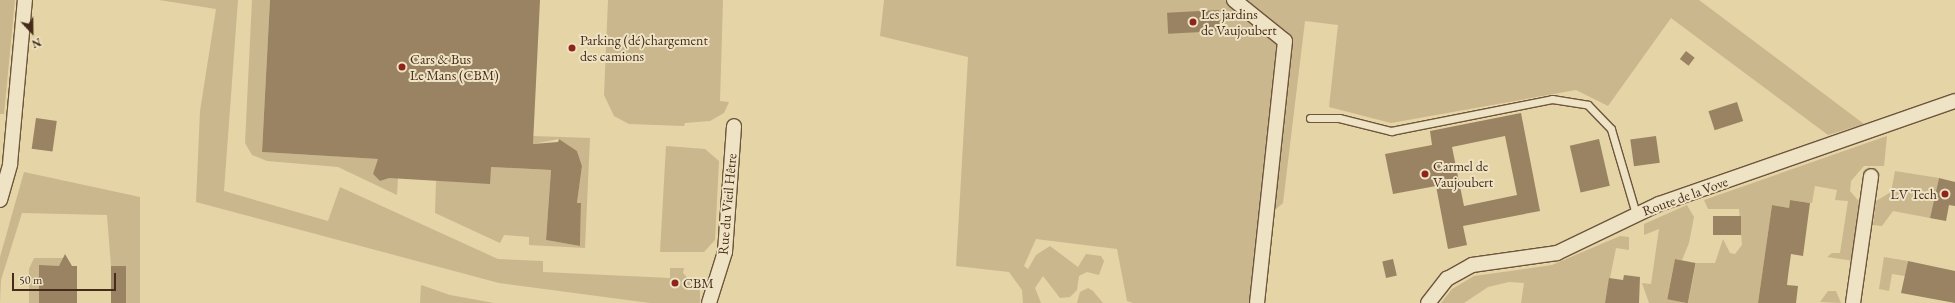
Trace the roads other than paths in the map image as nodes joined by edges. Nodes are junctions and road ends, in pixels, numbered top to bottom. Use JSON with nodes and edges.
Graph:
{"nodes":[{"id":1,"x":24,"y":0,"type":"edge"},
{"id":2,"x":1234,"y":0,"type":"edge"},
{"id":3,"x":1955,"y":101,"type":"edge"},
{"id":4,"x":1310,"y":118,"type":"dead end"},
{"id":5,"x":734,"y":126,"type":"dead end"},
{"id":6,"x":1871,"y":176,"type":"dead end"},
{"id":7,"x":0,"y":200,"type":"edge"},
{"id":8,"x":1636,"y":214,"type":"junction"},
{"id":9,"x":709,"y":303,"type":"edge"},
{"id":10,"x":1257,"y":303,"type":"edge"},
{"id":11,"x":1428,"y":303,"type":"edge"},
{"id":12,"x":1853,"y":303,"type":"edge"}],
"edges":[{"from":1,"to":7,"type":"street"},
{"from":2,"to":10,"type":"street"},
{"from":3,"to":8,"type":"street","name":"Route de la Vove"},
{"from":4,"to":8,"type":"lane"},
{"from":5,"to":9,"type":"street","name":"Rue du Vieil Hêtre"},
{"from":6,"to":12,"type":"street"},
{"from":8,"to":11,"type":"street","name":"Route de la Vove"}]}
